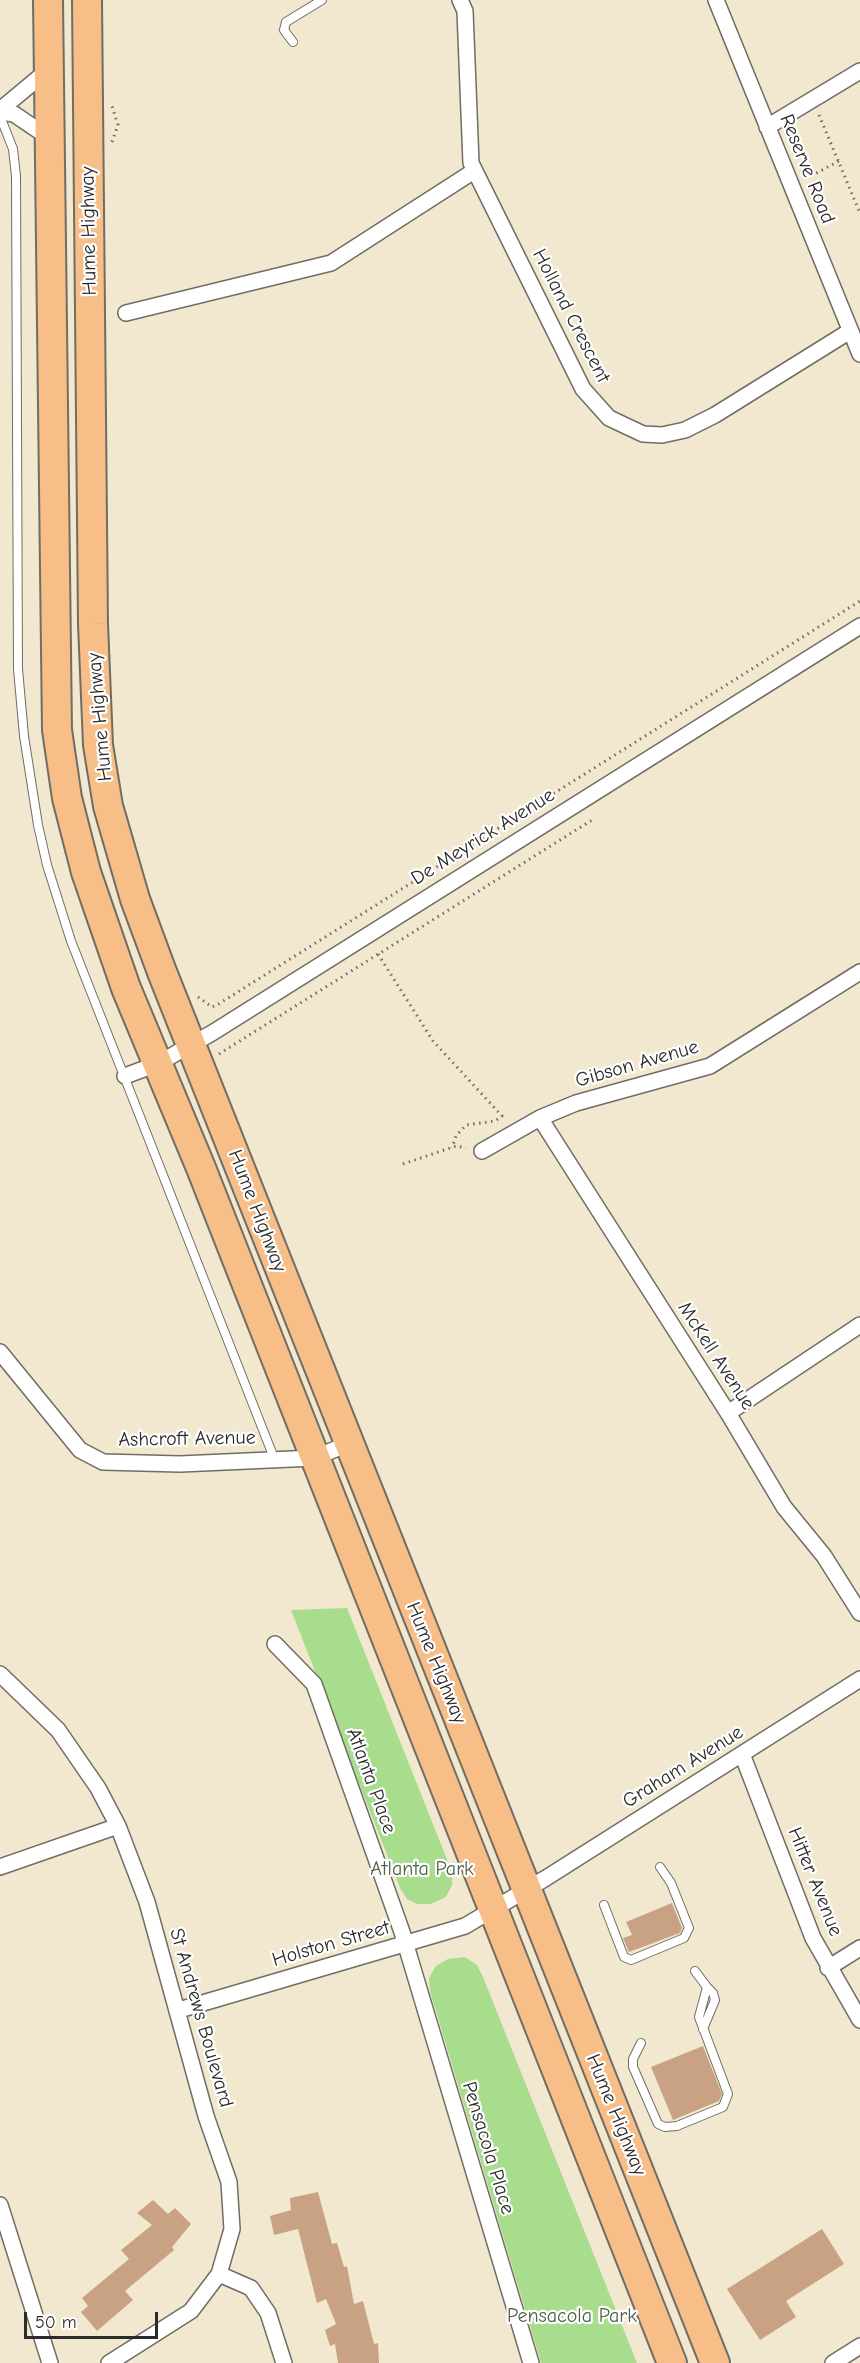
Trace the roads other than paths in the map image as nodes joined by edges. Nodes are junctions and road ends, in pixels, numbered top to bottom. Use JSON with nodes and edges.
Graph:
{"nodes":[{"id":1,"x":48,"y":0,"type":"edge"},
{"id":2,"x":87,"y":0,"type":"edge"},
{"id":3,"x":322,"y":0,"type":"edge"},
{"id":4,"x":460,"y":0,"type":"edge"},
{"id":5,"x":716,"y":0,"type":"edge"},
{"id":6,"x":293,"y":42,"type":"dead end"},
{"id":7,"x":49,"y":70,"type":"junction"},
{"id":8,"x":860,"y":71,"type":"edge"},
{"id":9,"x":0,"y":113,"type":"edge"},
{"id":10,"x":767,"y":127,"type":"junction"},
{"id":11,"x":48,"y":137,"type":"junction"},
{"id":12,"x":474,"y":171,"type":"junction"},
{"id":13,"x":126,"y":313,"type":"dead end"},
{"id":14,"x":850,"y":331,"type":"junction"},
{"id":15,"x":860,"y":354,"type":"edge"},
{"id":16,"x":860,"y":626,"type":"edge"},
{"id":17,"x":860,"y":972,"type":"edge"},
{"id":18,"x":191,"y":1046,"type":"junction"},
{"id":19,"x":157,"y":1064,"type":"junction"},
{"id":20,"x":125,"y":1076,"type":"junction"},
{"id":21,"x":540,"y":1118,"type":"junction"},
{"id":22,"x":482,"y":1151,"type":"road end"},
{"id":23,"x":860,"y":1325,"type":"edge"},
{"id":24,"x":0,"y":1352,"type":"edge"},
{"id":25,"x":728,"y":1413,"type":"junction"},
{"id":26,"x":350,"y":1443,"type":"junction"},
{"id":27,"x":274,"y":1458,"type":"junction"},
{"id":28,"x":314,"y":1458,"type":"junction"},
{"id":29,"x":860,"y":1613,"type":"edge"},
{"id":30,"x":275,"y":1644,"type":"dead end"},
{"id":31,"x":0,"y":1674,"type":"edge"},
{"id":32,"x":860,"y":1679,"type":"edge"},
{"id":33,"x":742,"y":1754,"type":"junction"},
{"id":34,"x":118,"y":1826,"type":"junction"},
{"id":35,"x":0,"y":1867,"type":"edge"},
{"id":36,"x":660,"y":1867,"type":"dead end"},
{"id":37,"x":527,"y":1890,"type":"junction"},
{"id":38,"x":604,"y":1905,"type":"dead end"},
{"id":39,"x":493,"y":1912,"type":"junction"},
{"id":40,"x":406,"y":1944,"type":"junction"},
{"id":41,"x":860,"y":1948,"type":"edge"},
{"id":42,"x":828,"y":1968,"type":"junction"},
{"id":43,"x":695,"y":1971,"type":"dead end"},
{"id":44,"x":179,"y":2010,"type":"junction"},
{"id":45,"x":860,"y":2020,"type":"edge"},
{"id":46,"x":641,"y":2043,"type":"dead end"},
{"id":47,"x":0,"y":2205,"type":"edge"},
{"id":48,"x":219,"y":2274,"type":"junction"},
{"id":49,"x":860,"y":2346,"type":"edge"},
{"id":50,"x":50,"y":2363,"type":"edge"},
{"id":51,"x":109,"y":2363,"type":"edge"},
{"id":52,"x":284,"y":2363,"type":"edge"},
{"id":53,"x":531,"y":2363,"type":"edge"},
{"id":54,"x":672,"y":2363,"type":"edge"},
{"id":55,"x":715,"y":2363,"type":"edge"},
{"id":56,"x":833,"y":2363,"type":"edge"}],
"edges":[{"from":1,"to":7,"type":"highway","name":"Hume Highway"},
{"from":2,"to":18,"type":"highway","name":"Hume Highway"},
{"from":3,"to":6,"type":"lane"},
{"from":4,"to":12,"type":"street","name":"Holland Crescent"},
{"from":5,"to":10,"type":"street","name":"Reserve Road"},
{"from":7,"to":9,"type":"street"},
{"from":7,"to":11,"type":"highway","name":"Hume Highway"},
{"from":8,"to":10,"type":"street"},
{"from":9,"to":11,"type":"street"},
{"from":9,"to":20,"type":"lane"},
{"from":10,"to":14,"type":"street","name":"Reserve Road"},
{"from":11,"to":19,"type":"highway","name":"Hume Highway"},
{"from":12,"to":13,"type":"street"},
{"from":12,"to":14,"type":"street","name":"Holland Crescent"},
{"from":14,"to":15,"type":"street","name":"Reserve Road"},
{"from":16,"to":18,"type":"street","name":"De Meyrick Avenue"},
{"from":17,"to":21,"type":"street","name":"Gibson Avenue"},
{"from":18,"to":19,"type":"street","name":"De Meyrick Avenue"},
{"from":18,"to":26,"type":"highway","name":"Hume Highway"},
{"from":19,"to":20,"type":"street","name":"De Meyrick Avenue"},
{"from":19,"to":28,"type":"highway","name":"Hume Highway"},
{"from":20,"to":27,"type":"lane"},
{"from":21,"to":22,"type":"street","name":"Gibson Avenue"},
{"from":21,"to":25,"type":"street","name":"McKell Avenue"},
{"from":23,"to":25,"type":"street"},
{"from":24,"to":27,"type":"street","name":"Ashcroft Avenue"},
{"from":25,"to":29,"type":"street","name":"McKell Avenue"},
{"from":26,"to":28,"type":"street","name":"Ashcroft Avenue"},
{"from":26,"to":37,"type":"highway","name":"Hume Highway"},
{"from":27,"to":28,"type":"street","name":"Ashcroft Avenue"},
{"from":28,"to":39,"type":"highway","name":"Hume Highway"},
{"from":30,"to":40,"type":"street","name":"Atlanta Place"},
{"from":31,"to":34,"type":"street","name":"St Andrews Boulevard"},
{"from":32,"to":33,"type":"street","name":"Graham Avenue"},
{"from":33,"to":37,"type":"street","name":"Graham Avenue"},
{"from":33,"to":42,"type":"street","name":"Hitter Avenue"},
{"from":34,"to":35,"type":"street"},
{"from":34,"to":44,"type":"street","name":"St Andrews Boulevard"},
{"from":36,"to":38,"type":"lane"},
{"from":37,"to":39,"type":"street","name":"Graham Avenue"},
{"from":37,"to":55,"type":"highway","name":"Hume Highway"},
{"from":39,"to":40,"type":"street","name":"Holston Street"},
{"from":39,"to":54,"type":"highway","name":"Hume Highway"},
{"from":40,"to":44,"type":"street","name":"Holston Street"},
{"from":40,"to":53,"type":"street","name":"Pensacola Place"},
{"from":41,"to":42,"type":"street"},
{"from":42,"to":45,"type":"street","name":"Hitter Avenue"},
{"from":43,"to":46,"type":"lane"},
{"from":44,"to":48,"type":"street","name":"St Andrews Boulevard"},
{"from":47,"to":50,"type":"street"},
{"from":48,"to":51,"type":"street","name":"St Andrews Boulevard"},
{"from":48,"to":52,"type":"street"},
{"from":49,"to":56,"type":"street"}]}
